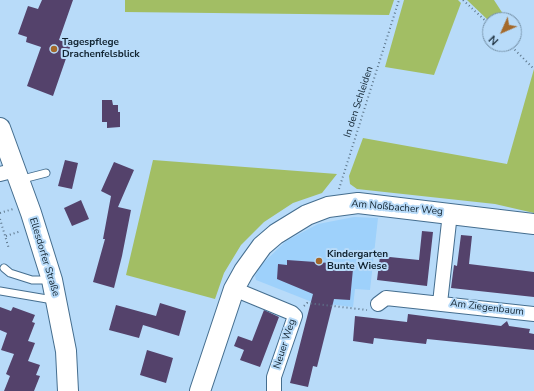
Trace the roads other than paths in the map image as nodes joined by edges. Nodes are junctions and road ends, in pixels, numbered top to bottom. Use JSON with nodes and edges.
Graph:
{"nodes":[{"id":1,"x":0,"y":128,"type":"edge"},
{"id":2,"x":46,"y":173,"type":"dead end"},
{"id":3,"x":12,"y":175,"type":"edge"},
{"id":4,"x":450,"y":213,"type":"junction"},
{"id":5,"x":534,"y":224,"type":"edge"},
{"id":6,"x":4,"y":268,"type":"dead end"},
{"id":7,"x":52,"y":280,"type":"junction"},
{"id":8,"x":234,"y":289,"type":"junction"},
{"id":9,"x":0,"y":291,"type":"edge"},
{"id":10,"x":58,"y":300,"type":"junction"},
{"id":11,"x":440,"y":303,"type":"junction"},
{"id":12,"x":378,"y":304,"type":"road end"},
{"id":13,"x":534,"y":314,"type":"edge"},
{"id":14,"x":68,"y":391,"type":"edge"},
{"id":15,"x":200,"y":391,"type":"edge"},
{"id":16,"x":274,"y":391,"type":"edge"}],
"edges":[{"from":1,"to":3,"type":"street","name":"Ellesdorfer Straße"},
{"from":2,"to":3,"type":"lane"},
{"from":3,"to":7,"type":"street","name":"Ellesdorfer Straße"},
{"from":4,"to":5,"type":"street","name":"Am Noßbacher Weg"},
{"from":4,"to":8,"type":"street","name":"Am Noßbacher Weg"},
{"from":4,"to":11,"type":"street","name":"Am Ziegenbaum"},
{"from":6,"to":7,"type":"lane"},
{"from":7,"to":10,"type":"street","name":"Ellesdorfer Straße"},
{"from":8,"to":15,"type":"street","name":"Am Noßbacher Weg"},
{"from":8,"to":16,"type":"street","name":"Neuer Weg"},
{"from":9,"to":10,"type":"lane"},
{"from":10,"to":14,"type":"street","name":"Ellesdorfer Straße"},
{"from":11,"to":12,"type":"street","name":"Am Ziegenbaum"},
{"from":11,"to":13,"type":"street","name":"Am Ziegenbaum"}]}
